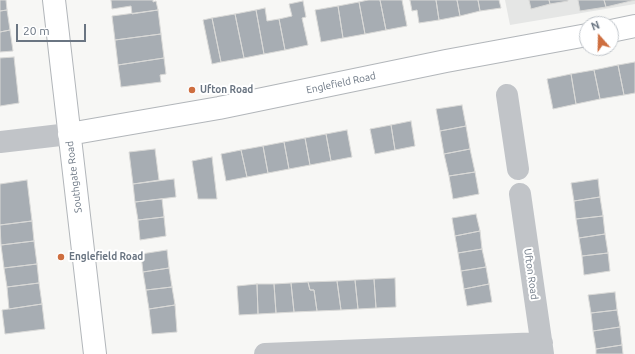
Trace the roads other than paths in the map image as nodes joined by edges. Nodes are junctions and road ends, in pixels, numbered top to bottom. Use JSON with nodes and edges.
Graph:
{"nodes":[{"id":1,"x":54,"y":0,"type":"edge"},
{"id":2,"x":635,"y":26,"type":"edge"},
{"id":3,"x":619,"y":29,"type":"edge"},
{"id":4,"x":579,"y":36,"type":"edge"},
{"id":5,"x":507,"y":95,"type":"dead end"},
{"id":6,"x":69,"y":134,"type":"junction"},
{"id":7,"x":0,"y":142,"type":"edge"},
{"id":8,"x":518,"y":169,"type":"dead end"},
{"id":9,"x":520,"y":194,"type":"dead end"},
{"id":10,"x":542,"y":349,"type":"edge"},
{"id":11,"x":95,"y":354,"type":"edge"},
{"id":12,"x":265,"y":354,"type":"edge"}],
"edges":[{"from":1,"to":6,"type":"street","name":"Southgate Road"},
{"from":2,"to":3,"type":"street"},
{"from":4,"to":6,"type":"street","name":"Englefield Road"},
{"from":5,"to":8,"type":"street"},
{"from":6,"to":7,"type":"street","name":"Englefield Road"},
{"from":6,"to":11,"type":"street","name":"Southgate Road"},
{"from":9,"to":10,"type":"street","name":"Ufton Road"},
{"from":10,"to":12,"type":"street"}]}
